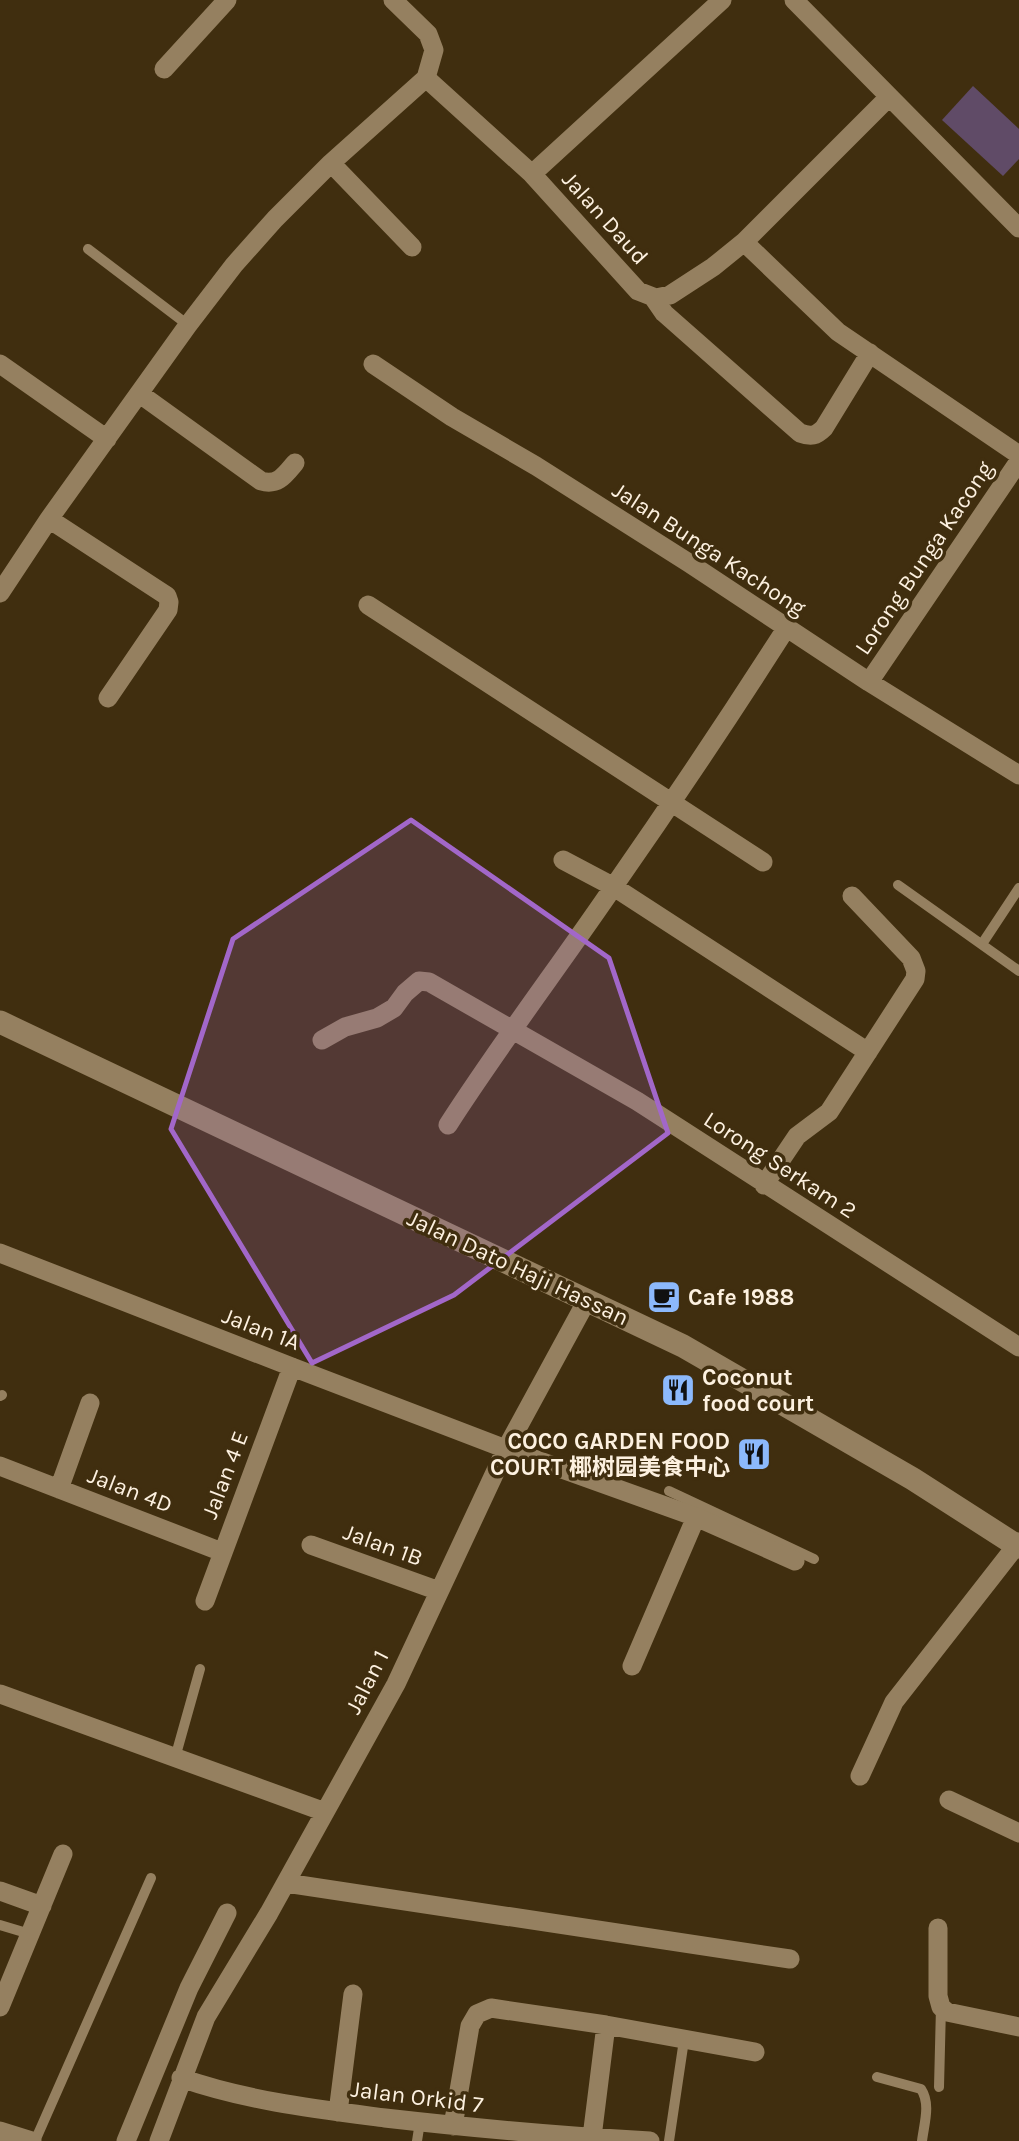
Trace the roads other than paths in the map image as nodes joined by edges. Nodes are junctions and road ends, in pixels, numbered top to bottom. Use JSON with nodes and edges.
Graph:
{"nodes":[{"id":1,"x":227,"y":0,"type":"edge"},
{"id":2,"x":393,"y":0,"type":"edge"},
{"id":3,"x":722,"y":0,"type":"edge"},
{"id":4,"x":794,"y":0,"type":"edge"},
{"id":5,"x":163,"y":69,"type":"dead end"},
{"id":6,"x":426,"y":78,"type":"junction"},
{"id":7,"x":890,"y":97,"type":"junction"},
{"id":8,"x":331,"y":163,"type":"junction"},
{"id":9,"x":532,"y":174,"type":"junction"},
{"id":10,"x":1019,"y":228,"type":"edge"},
{"id":11,"x":744,"y":242,"type":"junction"},
{"id":12,"x":412,"y":247,"type":"dead end"},
{"id":13,"x":88,"y":249,"type":"dead end"},
{"id":14,"x":653,"y":297,"type":"junction"},
{"id":15,"x":188,"y":325,"type":"junction"},
{"id":16,"x":870,"y":353,"type":"junction"},
{"id":17,"x":0,"y":363,"type":"edge"},
{"id":18,"x":373,"y":364,"type":"dead end"},
{"id":19,"x":139,"y":394,"type":"junction"},
{"id":20,"x":107,"y":439,"type":"junction"},
{"id":21,"x":1019,"y":454,"type":"edge"},
{"id":22,"x":1019,"y":461,"type":"edge"},
{"id":23,"x":295,"y":463,"type":"dead end"},
{"id":24,"x":49,"y":519,"type":"junction"},
{"id":25,"x":0,"y":593,"type":"edge"},
{"id":26,"x":368,"y":605,"type":"dead end"},
{"id":27,"x":787,"y":627,"type":"junction"},
{"id":28,"x":869,"y":682,"type":"junction"},
{"id":29,"x":108,"y":698,"type":"dead end"},
{"id":30,"x":1016,"y":767,"type":"edge"},
{"id":31,"x":671,"y":802,"type":"junction"},
{"id":32,"x":563,"y":860,"type":"dead end"},
{"id":33,"x":763,"y":862,"type":"dead end"},
{"id":34,"x":898,"y":885,"type":"dead end"},
{"id":35,"x":614,"y":887,"type":"junction"},
{"id":36,"x":1019,"y":888,"type":"edge"},
{"id":37,"x":852,"y":896,"type":"dead end"},
{"id":38,"x":982,"y":944,"type":"junction"},
{"id":39,"x":1019,"y":971,"type":"edge"},
{"id":40,"x":0,"y":1022,"type":"edge"},
{"id":41,"x":512,"y":1029,"type":"junction"},
{"id":42,"x":322,"y":1040,"type":"dead end"},
{"id":43,"x":868,"y":1052,"type":"junction"},
{"id":44,"x":448,"y":1125,"type":"dead end"},
{"id":45,"x":764,"y":1185,"type":"junction"},
{"id":46,"x":0,"y":1252,"type":"edge"},
{"id":47,"x":586,"y":1301,"type":"junction"},
{"id":48,"x":1019,"y":1347,"type":"edge"},
{"id":49,"x":292,"y":1367,"type":"junction"},
{"id":50,"x":90,"y":1402,"type":"dead end"},
{"id":51,"x":506,"y":1449,"type":"junction"},
{"id":52,"x":4,"y":1468,"type":"edge"},
{"id":53,"x":59,"y":1489,"type":"junction"},
{"id":54,"x":668,"y":1491,"type":"dead end"},
{"id":55,"x":696,"y":1517,"type":"junction"},
{"id":56,"x":760,"y":1540,"type":"junction"},
{"id":57,"x":311,"y":1545,"type":"dead end"},
{"id":58,"x":1018,"y":1545,"type":"edge"},
{"id":59,"x":222,"y":1552,"type":"junction"},
{"id":60,"x":804,"y":1560,"type":"dead end"},
{"id":61,"x":439,"y":1591,"type":"junction"},
{"id":62,"x":205,"y":1601,"type":"dead end"},
{"id":63,"x":632,"y":1666,"type":"dead end"},
{"id":64,"x":200,"y":1669,"type":"dead end"},
{"id":65,"x":0,"y":1694,"type":"edge"},
{"id":66,"x":175,"y":1758,"type":"junction"},
{"id":67,"x":860,"y":1776,"type":"dead end"},
{"id":68,"x":949,"y":1800,"type":"dead end"},
{"id":69,"x":325,"y":1812,"type":"junction"},
{"id":70,"x":1019,"y":1833,"type":"edge"},
{"id":71,"x":63,"y":1854,"type":"dead end"},
{"id":72,"x":151,"y":1878,"type":"dead end"},
{"id":73,"x":286,"y":1883,"type":"junction"},
{"id":74,"x":0,"y":1891,"type":"edge"},
{"id":75,"x":42,"y":1906,"type":"junction"},
{"id":76,"x":226,"y":1913,"type":"dead end"},
{"id":77,"x":0,"y":1924,"type":"edge"},
{"id":78,"x":939,"y":1928,"type":"dead end"},
{"id":79,"x":30,"y":1934,"type":"junction"},
{"id":80,"x":790,"y":1959,"type":"dead end"},
{"id":81,"x":353,"y":1994,"type":"dead end"},
{"id":82,"x":0,"y":2007,"type":"edge"},
{"id":83,"x":941,"y":2007,"type":"junction"},
{"id":84,"x":606,"y":2025,"type":"junction"},
{"id":85,"x":1019,"y":2027,"type":"edge"},
{"id":86,"x":684,"y":2040,"type":"junction"},
{"id":87,"x":755,"y":2052,"type":"dead end"},
{"id":88,"x":877,"y":2077,"type":"dead end"},
{"id":89,"x":181,"y":2078,"type":"junction"},
{"id":90,"x":939,"y":2087,"type":"dead end"},
{"id":91,"x":338,"y":2112,"type":"junction"},
{"id":92,"x":453,"y":2126,"type":"junction"},
{"id":93,"x":0,"y":2131,"type":"edge"},
{"id":94,"x":418,"y":2131,"type":"edge"},
{"id":95,"x":592,"y":2137,"type":"junction"},
{"id":96,"x":34,"y":2141,"type":"edge"},
{"id":97,"x":126,"y":2141,"type":"edge"},
{"id":98,"x":159,"y":2141,"type":"edge"},
{"id":99,"x":650,"y":2141,"type":"edge"},
{"id":100,"x":669,"y":2141,"type":"edge"},
{"id":101,"x":922,"y":2141,"type":"edge"}],
"edges":[{"from":1,"to":5,"type":"street"},
{"from":2,"to":6,"type":"street"},
{"from":3,"to":9,"type":"street","name":"Jalan Daud"},
{"from":4,"to":7,"type":"street"},
{"from":6,"to":8,"type":"street"},
{"from":6,"to":9,"type":"street"},
{"from":7,"to":10,"type":"street"},
{"from":7,"to":11,"type":"street","name":"Jalan Daud"},
{"from":8,"to":12,"type":"street"},
{"from":8,"to":15,"type":"street"},
{"from":9,"to":14,"type":"street","name":"Jalan Daud"},
{"from":11,"to":14,"type":"street","name":"Jalan Daud"},
{"from":11,"to":16,"type":"street"},
{"from":13,"to":15,"type":"lane"},
{"from":14,"to":16,"type":"street"},
{"from":15,"to":19,"type":"street"},
{"from":16,"to":21,"type":"street"},
{"from":17,"to":20,"type":"street"},
{"from":18,"to":27,"type":"street","name":"Jalan Bunga Kachong"},
{"from":19,"to":20,"type":"street"},
{"from":19,"to":23,"type":"street"},
{"from":20,"to":24,"type":"street"},
{"from":22,"to":28,"type":"street","name":"Lorong Bunga Kacong"},
{"from":24,"to":25,"type":"street"},
{"from":24,"to":29,"type":"street"},
{"from":26,"to":31,"type":"street"},
{"from":27,"to":28,"type":"street","name":"Jalan Bunga Kachong"},
{"from":27,"to":31,"type":"street"},
{"from":28,"to":30,"type":"street","name":"Jalan Bunga Kachong"},
{"from":31,"to":33,"type":"street"},
{"from":31,"to":35,"type":"street"},
{"from":32,"to":35,"type":"street"},
{"from":34,"to":38,"type":"lane"},
{"from":35,"to":41,"type":"street"},
{"from":35,"to":43,"type":"street"},
{"from":36,"to":38,"type":"lane"},
{"from":37,"to":43,"type":"street"},
{"from":38,"to":39,"type":"lane"},
{"from":40,"to":47,"type":"street","name":"Jalan Dato Haji Hassan"},
{"from":41,"to":42,"type":"street","name":"Lorong Serkam 2"},
{"from":41,"to":44,"type":"street"},
{"from":41,"to":45,"type":"street","name":"Lorong Serkam 2"},
{"from":43,"to":45,"type":"street"},
{"from":45,"to":48,"type":"street","name":"Lorong Serkam 2"},
{"from":46,"to":49,"type":"street","name":"Jalan 1A"},
{"from":47,"to":51,"type":"street","name":"Jalan 1"},
{"from":47,"to":58,"type":"street","name":"Jalan Dato Haji Hassan"},
{"from":49,"to":51,"type":"street","name":"Jalan 1A"},
{"from":49,"to":59,"type":"street","name":"Jalan 4 E"},
{"from":50,"to":53,"type":"street","name":"Jalan 4D"},
{"from":51,"to":55,"type":"street","name":"Jalan 1A"},
{"from":51,"to":61,"type":"street","name":"Jalan 1"},
{"from":52,"to":53,"type":"street","name":"Jalan 4D"},
{"from":53,"to":59,"type":"street","name":"Jalan 4D"},
{"from":54,"to":56,"type":"lane"},
{"from":55,"to":56,"type":"street","name":"Jalan 1A"},
{"from":55,"to":63,"type":"street"},
{"from":56,"to":60,"type":"street","name":"Jalan 1A"},
{"from":57,"to":61,"type":"street","name":"Jalan 1B"},
{"from":58,"to":67,"type":"street"},
{"from":59,"to":62,"type":"street","name":"Jalan 4 E"},
{"from":61,"to":69,"type":"street","name":"Jalan 1"},
{"from":64,"to":66,"type":"lane"},
{"from":65,"to":66,"type":"street"},
{"from":66,"to":69,"type":"street"},
{"from":68,"to":70,"type":"street"},
{"from":69,"to":73,"type":"street","name":"Jalan 1"},
{"from":71,"to":75,"type":"street"},
{"from":72,"to":96,"type":"lane"},
{"from":73,"to":80,"type":"street"},
{"from":73,"to":89,"type":"street","name":"Jalan 1"},
{"from":74,"to":75,"type":"street"},
{"from":75,"to":79,"type":"street"},
{"from":76,"to":97,"type":"street"},
{"from":77,"to":79,"type":"lane"},
{"from":78,"to":83,"type":"street"},
{"from":79,"to":82,"type":"street"},
{"from":81,"to":91,"type":"street"},
{"from":83,"to":85,"type":"street"},
{"from":83,"to":90,"type":"lane"},
{"from":84,"to":86,"type":"street"},
{"from":84,"to":92,"type":"street"},
{"from":84,"to":95,"type":"street"},
{"from":86,"to":87,"type":"street"},
{"from":86,"to":100,"type":"lane"},
{"from":88,"to":101,"type":"lane"},
{"from":89,"to":91,"type":"street","name":"Jalan Orkid 7"},
{"from":89,"to":98,"type":"street","name":"Jalan 1"},
{"from":91,"to":94,"type":"street","name":"Jalan Orkid 7"},
{"from":92,"to":94,"type":"street","name":"Jalan Orkid 7"},
{"from":92,"to":95,"type":"street","name":"Jalan Orkid 7"},
{"from":93,"to":96,"type":"street"},
{"from":95,"to":99,"type":"street","name":"Jalan Orkid 7"}]}
